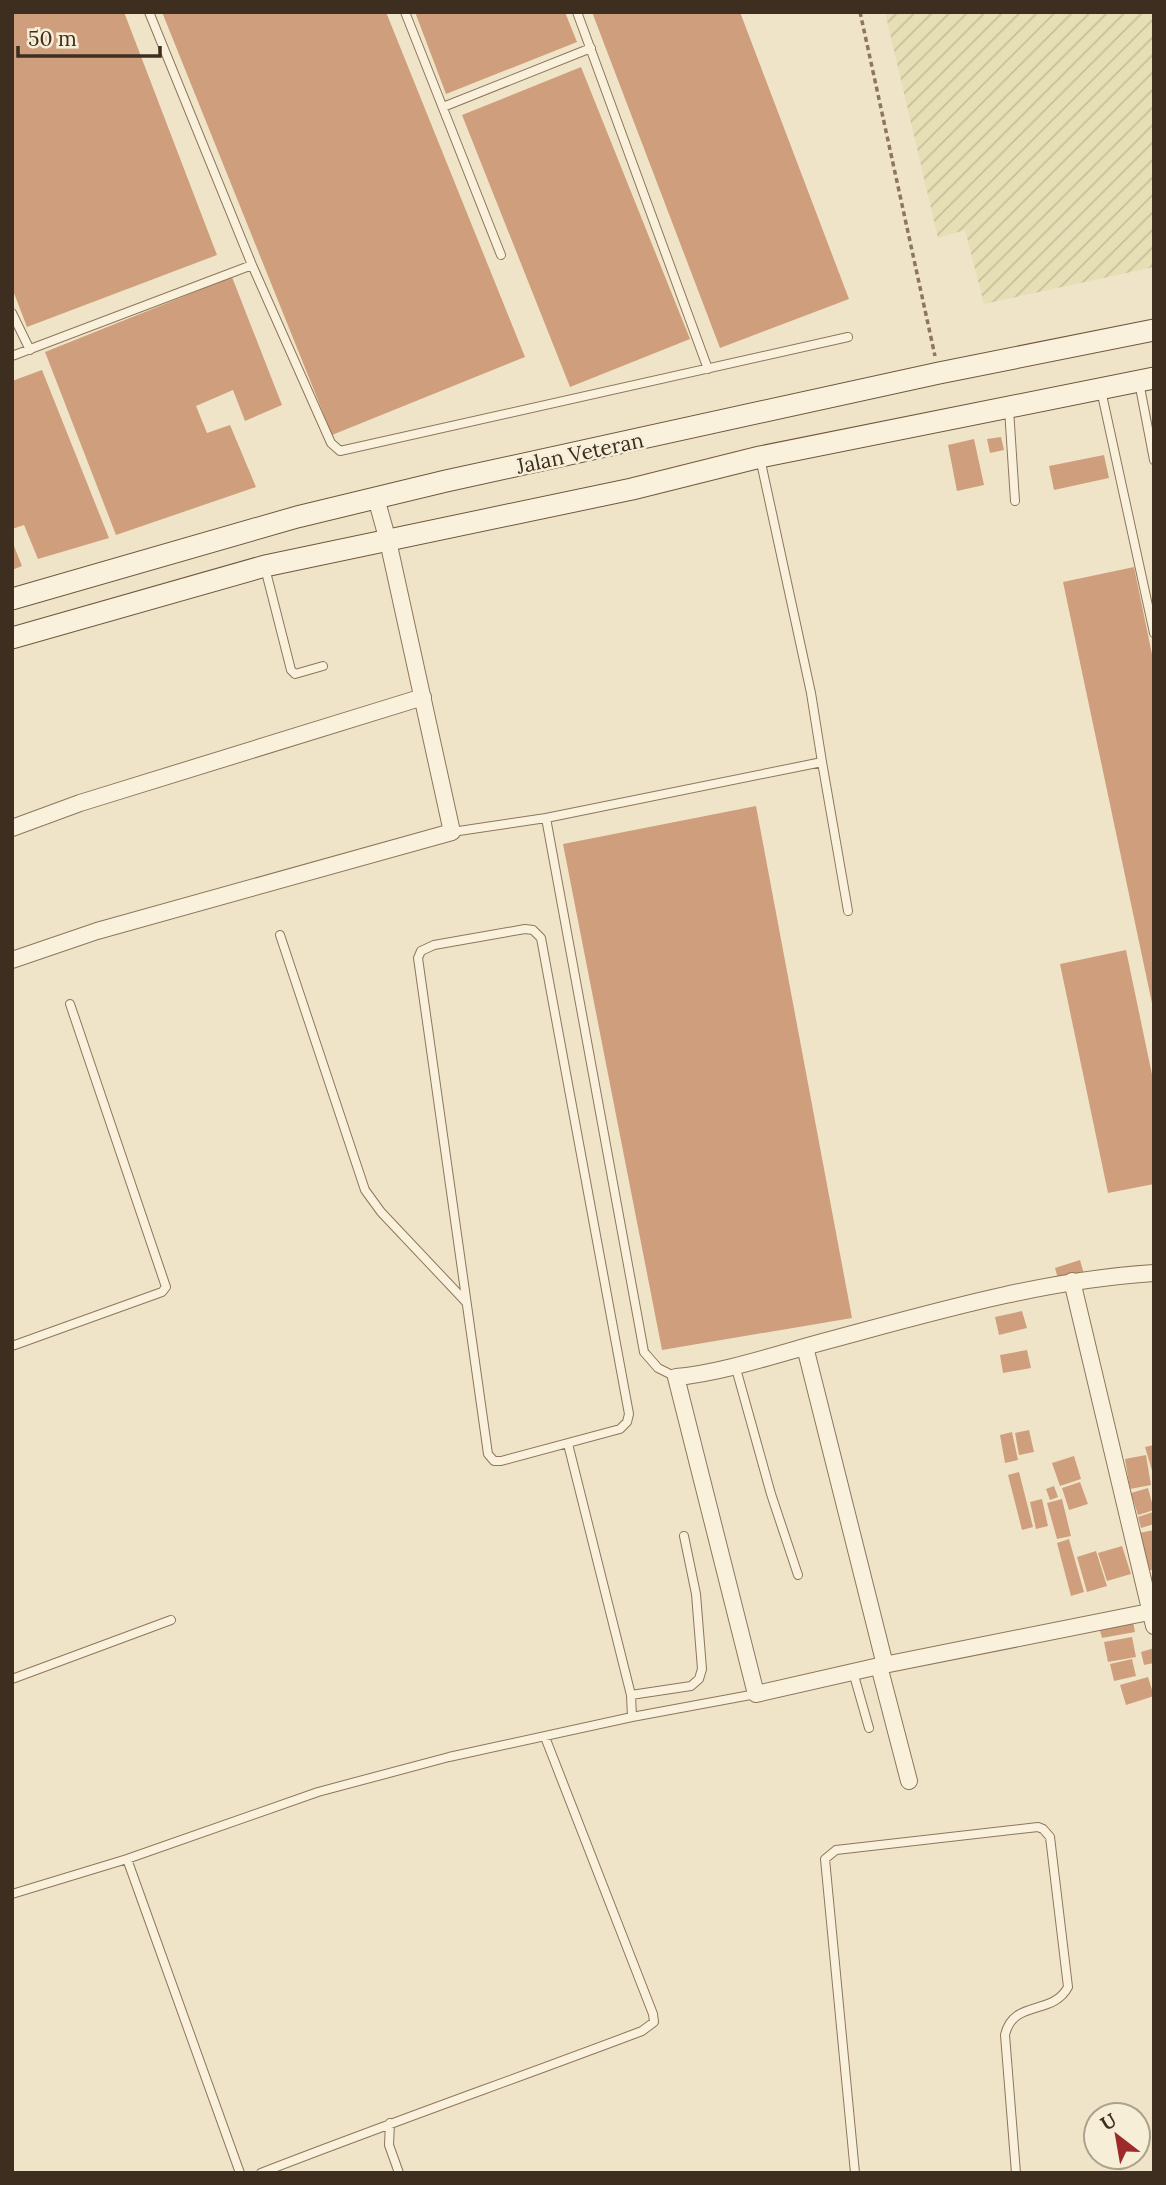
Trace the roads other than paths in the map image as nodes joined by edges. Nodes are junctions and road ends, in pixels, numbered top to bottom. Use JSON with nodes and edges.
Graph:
{"nodes":[{"id":1,"x":149,"y":12,"type":"edge"},
{"id":2,"x":405,"y":12,"type":"edge"},
{"id":3,"x":577,"y":12,"type":"edge"},
{"id":4,"x":591,"y":48,"type":"junction"},
{"id":5,"x":443,"y":107,"type":"junction"},
{"id":6,"x":501,"y":255,"type":"dead end"},
{"id":7,"x":252,"y":265,"type":"junction"},
{"id":8,"x":12,"y":313,"type":"edge"},
{"id":9,"x":1154,"y":330,"type":"edge"},
{"id":10,"x":848,"y":337,"type":"dead end"},
{"id":11,"x":30,"y":350,"type":"junction"},
{"id":12,"x":12,"y":356,"type":"edge"},
{"id":13,"x":708,"y":369,"type":"junction"},
{"id":14,"x":1146,"y":379,"type":"edge"},
{"id":15,"x":1101,"y":387,"type":"junction"},
{"id":16,"x":1009,"y":406,"type":"junction"},
{"id":17,"x":760,"y":457,"type":"junction"},
{"id":18,"x":1153,"y":463,"type":"edge"},
{"id":19,"x":376,"y":498,"type":"junction"},
{"id":20,"x":1016,"y":501,"type":"dead end"},
{"id":21,"x":388,"y":541,"type":"junction"},
{"id":22,"x":265,"y":566,"type":"junction"},
{"id":23,"x":12,"y":599,"type":"edge"},
{"id":24,"x":1154,"y":633,"type":"edge"},
{"id":25,"x":12,"y":638,"type":"edge"},
{"id":26,"x":323,"y":666,"type":"dead end"},
{"id":27,"x":423,"y":697,"type":"junction"},
{"id":28,"x":822,"y":762,"type":"junction"},
{"id":29,"x":546,"y":818,"type":"junction"},
{"id":30,"x":12,"y":828,"type":"edge"},
{"id":31,"x":452,"y":832,"type":"junction"},
{"id":32,"x":848,"y":912,"type":"dead end"},
{"id":33,"x":280,"y":935,"type":"dead end"},
{"id":34,"x":12,"y":960,"type":"edge"},
{"id":35,"x":70,"y":1004,"type":"dead end"},
{"id":36,"x":1154,"y":1273,"type":"edge"},
{"id":37,"x":1072,"y":1281,"type":"junction"},
{"id":38,"x":466,"y":1302,"type":"junction"},
{"id":39,"x":12,"y":1346,"type":"edge"},
{"id":40,"x":808,"y":1358,"type":"junction"},
{"id":41,"x":735,"y":1365,"type":"junction"},
{"id":42,"x":679,"y":1386,"type":"junction"},
{"id":43,"x":568,"y":1444,"type":"junction"},
{"id":44,"x":684,"y":1536,"type":"dead end"},
{"id":45,"x":798,"y":1575,"type":"dead end"},
{"id":46,"x":1153,"y":1616,"type":"edge"},
{"id":47,"x":172,"y":1620,"type":"dead end"},
{"id":48,"x":882,"y":1665,"type":"junction"},
{"id":49,"x":853,"y":1672,"type":"junction"},
{"id":50,"x":12,"y":1679,"type":"edge"},
{"id":51,"x":756,"y":1694,"type":"junction"},
{"id":52,"x":631,"y":1695,"type":"junction"},
{"id":53,"x":632,"y":1717,"type":"junction"},
{"id":54,"x":869,"y":1728,"type":"dead end"},
{"id":55,"x":545,"y":1737,"type":"junction"},
{"id":56,"x":909,"y":1781,"type":"dead end"},
{"id":57,"x":127,"y":1859,"type":"junction"},
{"id":58,"x":12,"y":1894,"type":"edge"},
{"id":59,"x":390,"y":2123,"type":"junction"},
{"id":60,"x":240,"y":2173,"type":"edge"},
{"id":61,"x":261,"y":2173,"type":"edge"},
{"id":62,"x":399,"y":2173,"type":"edge"},
{"id":63,"x":855,"y":2173,"type":"edge"},
{"id":64,"x":1016,"y":2173,"type":"edge"}],
"edges":[{"from":1,"to":7,"type":"lane"},
{"from":2,"to":5,"type":"lane"},
{"from":3,"to":4,"type":"lane"},
{"from":4,"to":5,"type":"lane"},
{"from":4,"to":13,"type":"lane"},
{"from":5,"to":6,"type":"lane"},
{"from":7,"to":11,"type":"lane"},
{"from":7,"to":13,"type":"lane"},
{"from":8,"to":11,"type":"lane"},
{"from":9,"to":19,"type":"main road","name":"Jalan Veteran"},
{"from":10,"to":13,"type":"lane"},
{"from":11,"to":12,"type":"lane"},
{"from":14,"to":15,"type":"main road"},
{"from":14,"to":18,"type":"lane"},
{"from":15,"to":16,"type":"main road"},
{"from":15,"to":24,"type":"lane"},
{"from":16,"to":17,"type":"main road"},
{"from":16,"to":20,"type":"lane"},
{"from":17,"to":21,"type":"main road"},
{"from":17,"to":28,"type":"lane"},
{"from":19,"to":21,"type":"street"},
{"from":19,"to":23,"type":"main road","name":"Jalan Veteran"},
{"from":21,"to":22,"type":"main road"},
{"from":21,"to":27,"type":"street"},
{"from":22,"to":25,"type":"main road"},
{"from":22,"to":26,"type":"lane"},
{"from":27,"to":30,"type":"street"},
{"from":27,"to":31,"type":"street"},
{"from":28,"to":29,"type":"lane"},
{"from":28,"to":32,"type":"lane"},
{"from":29,"to":31,"type":"lane"},
{"from":29,"to":42,"type":"lane"},
{"from":31,"to":34,"type":"street"},
{"from":33,"to":38,"type":"lane"},
{"from":35,"to":39,"type":"lane"},
{"from":36,"to":37,"type":"street"},
{"from":37,"to":40,"type":"street"},
{"from":37,"to":46,"type":"street"},
{"from":38,"to":43,"type":"lane"},
{"from":38,"to":43,"type":"lane"},
{"from":40,"to":41,"type":"street"},
{"from":40,"to":48,"type":"street"},
{"from":41,"to":42,"type":"street"},
{"from":41,"to":45,"type":"lane"},
{"from":42,"to":51,"type":"street"},
{"from":43,"to":52,"type":"lane"},
{"from":44,"to":52,"type":"lane"},
{"from":46,"to":48,"type":"street"},
{"from":47,"to":50,"type":"lane"},
{"from":48,"to":49,"type":"street"},
{"from":48,"to":56,"type":"street"},
{"from":49,"to":51,"type":"street"},
{"from":49,"to":54,"type":"lane"},
{"from":51,"to":53,"type":"lane"},
{"from":52,"to":53,"type":"lane"},
{"from":53,"to":55,"type":"lane"},
{"from":55,"to":57,"type":"lane"},
{"from":55,"to":59,"type":"lane"},
{"from":57,"to":58,"type":"lane"},
{"from":57,"to":60,"type":"lane"},
{"from":59,"to":61,"type":"lane"},
{"from":59,"to":62,"type":"lane"},
{"from":63,"to":64,"type":"lane"}]}
